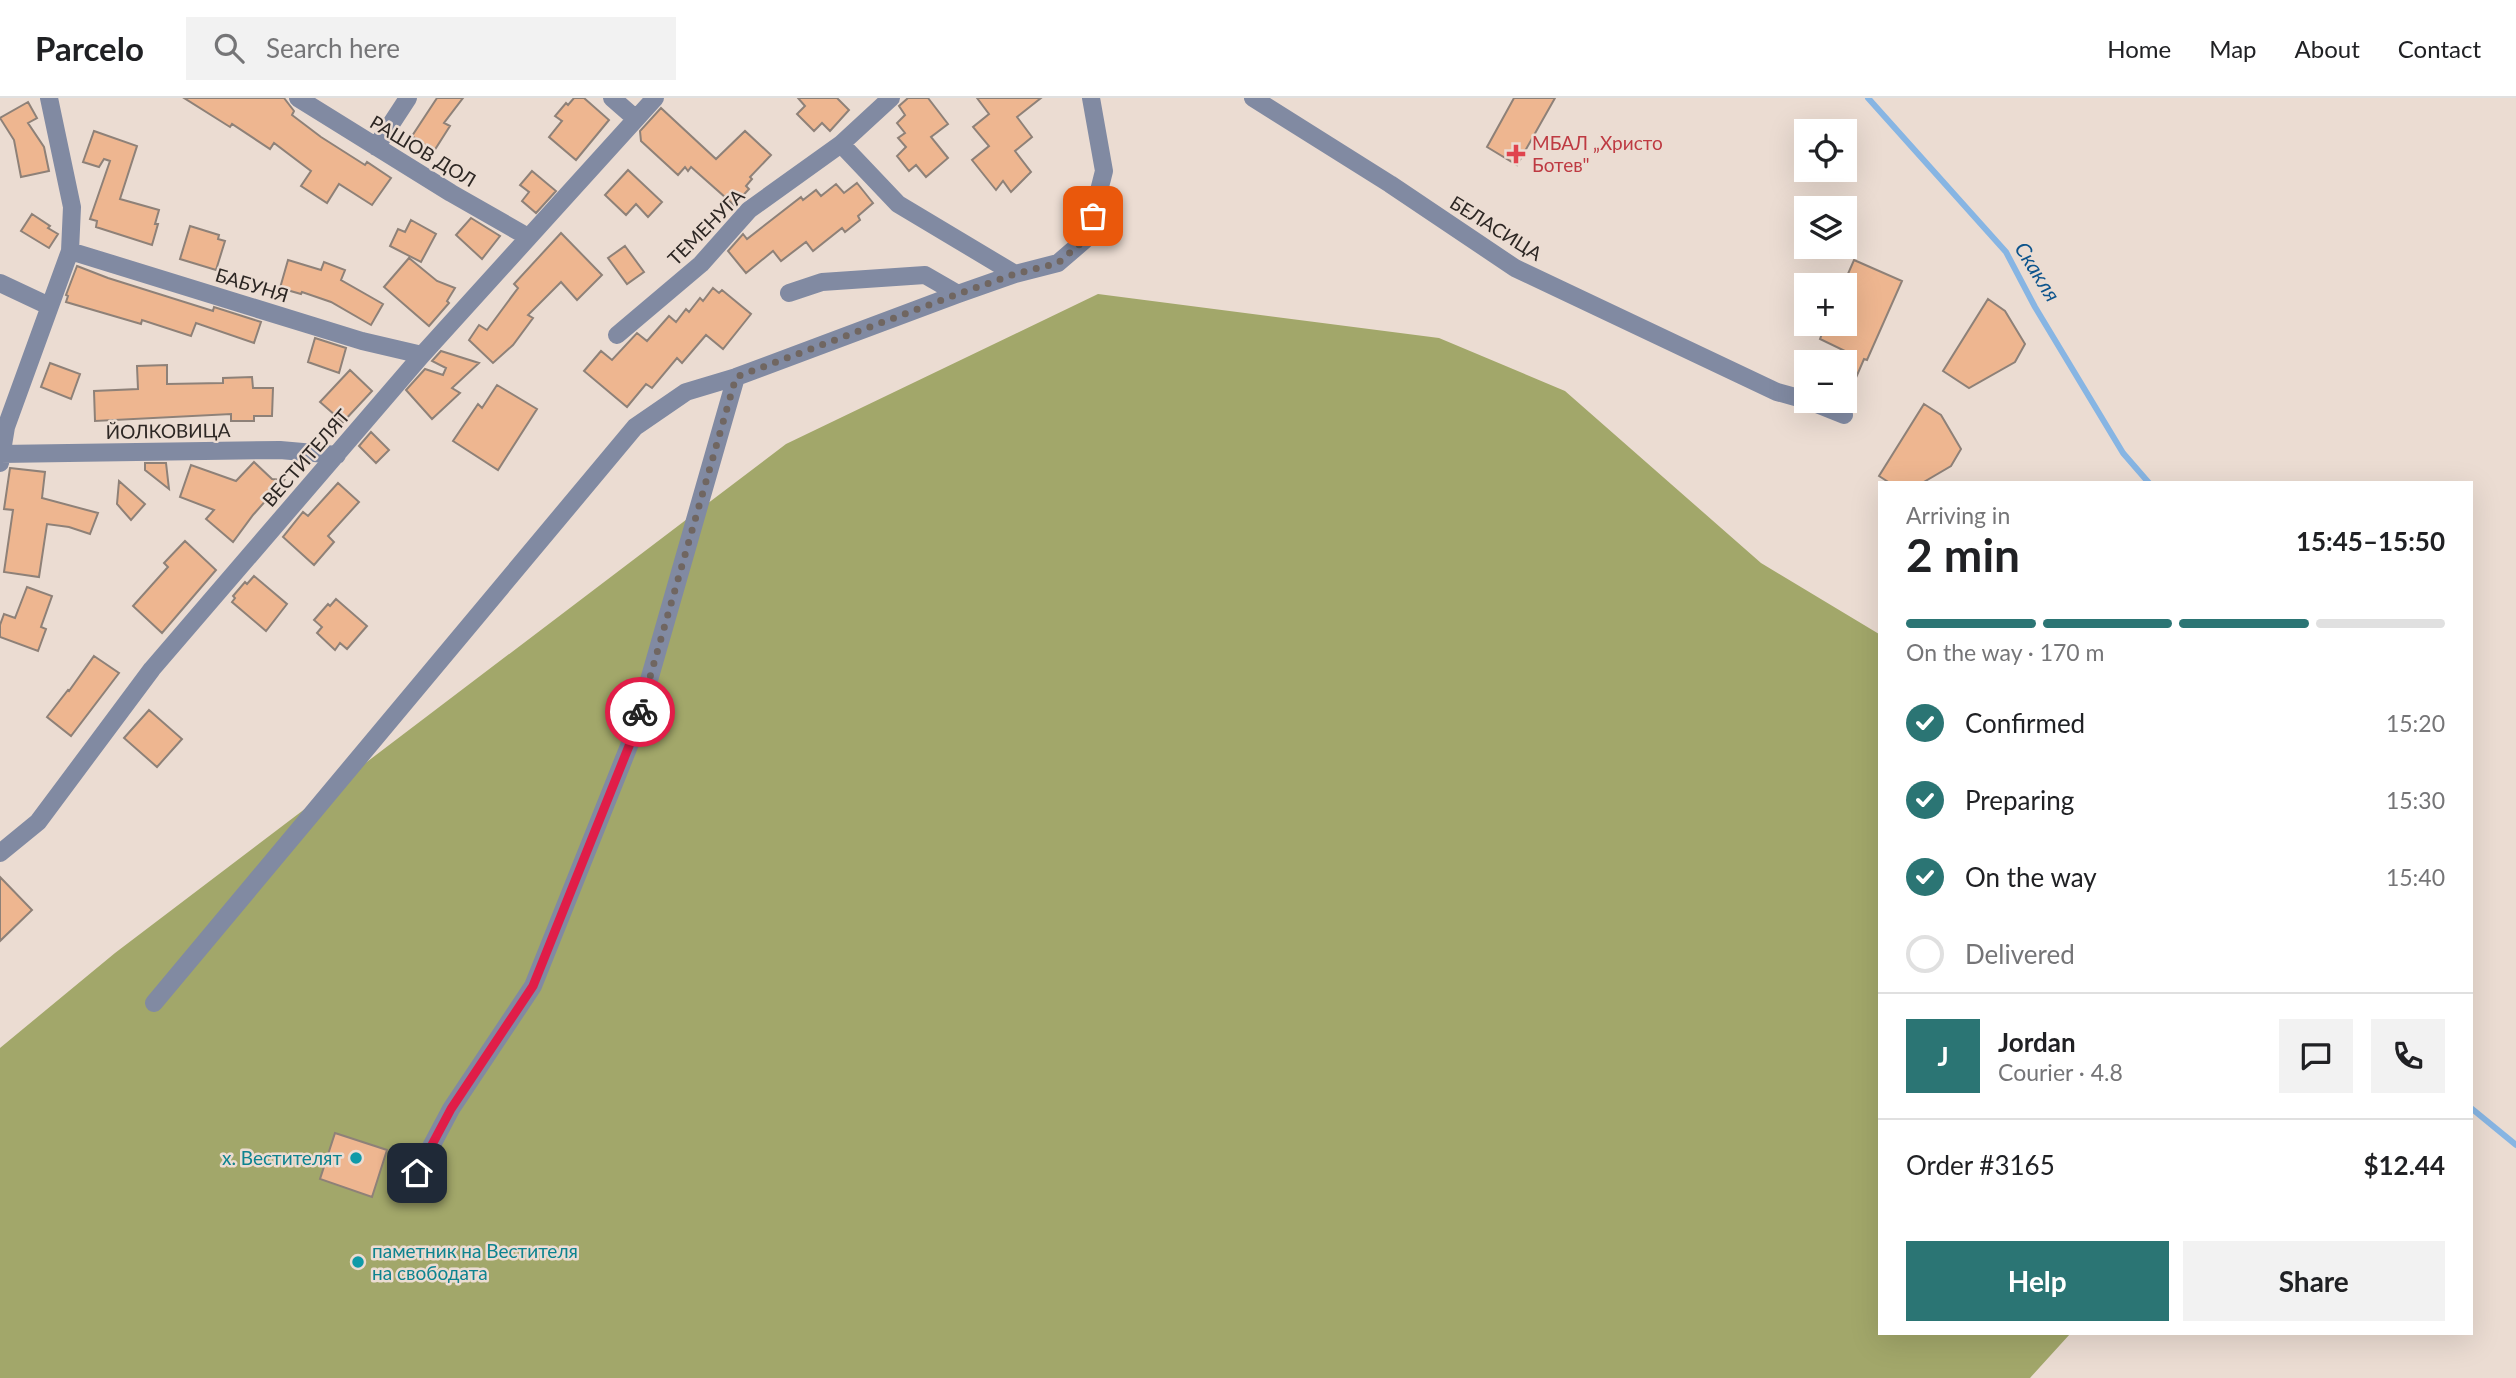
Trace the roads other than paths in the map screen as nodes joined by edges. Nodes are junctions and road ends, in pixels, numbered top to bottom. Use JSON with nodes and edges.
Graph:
{"nodes":[{"id":1,"x":49,"y":98,"type":"edge"},
{"id":2,"x":298,"y":98,"type":"edge"},
{"id":3,"x":408,"y":98,"type":"edge"},
{"id":4,"x":612,"y":98,"type":"edge"},
{"id":5,"x":655,"y":98,"type":"edge"},
{"id":6,"x":891,"y":98,"type":"edge"},
{"id":7,"x":1091,"y":98,"type":"edge"},
{"id":8,"x":1253,"y":98,"type":"edge"},
{"id":9,"x":636,"y":119,"type":"junction"},
{"id":10,"x":841,"y":144,"type":"junction"},
{"id":11,"x":376,"y":147,"type":"junction"},
{"id":12,"x":528,"y":237,"type":"junction"},
{"id":13,"x":70,"y":251,"type":"junction"},
{"id":14,"x":1015,"y":274,"type":"junction"},
{"id":15,"x":0,"y":283,"type":"edge"},
{"id":16,"x":789,"y":293,"type":"dead end"},
{"id":17,"x":958,"y":294,"type":"junction"},
{"id":18,"x":49,"y":306,"type":"junction"},
{"id":19,"x":617,"y":335,"type":"dead end"},
{"id":20,"x":422,"y":355,"type":"junction"},
{"id":21,"x":736,"y":377,"type":"junction"},
{"id":22,"x":1794,"y":397,"type":"edge"},
{"id":23,"x":1839,"y":413,"type":"edge"},
{"id":24,"x":1844,"y":415,"type":"dead end"},
{"id":25,"x":337,"y":455,"type":"junction"},
{"id":26,"x":0,"y":457,"type":"edge"},
{"id":27,"x":0,"y":853,"type":"edge"},
{"id":28,"x":154,"y":1003,"type":"dead end"},
{"id":29,"x":417,"y":1173,"type":"dead end"}],
"edges":[{"from":1,"to":13,"type":"street"},
{"from":2,"to":11,"type":"street","name":"РАШОВ ДОЛ"},
{"from":3,"to":11,"type":"street"},
{"from":4,"to":9,"type":"street"},
{"from":5,"to":9,"type":"street","name":"ВЕСТИТЕЛЯТ"},
{"from":6,"to":10,"type":"street","name":"ТЕМЕНУГА"},
{"from":7,"to":14,"type":"street"},
{"from":8,"to":22,"type":"street","name":"БЕЛАСИЦА"},
{"from":9,"to":12,"type":"street","name":"ВЕСТИТЕЛЯТ"},
{"from":10,"to":14,"type":"street"},
{"from":10,"to":19,"type":"street","name":"ТЕМЕНУГА"},
{"from":11,"to":12,"type":"street","name":"РАШОВ ДОЛ"},
{"from":12,"to":20,"type":"street","name":"ВЕСТИТЕЛЯТ"},
{"from":13,"to":18,"type":"street"},
{"from":13,"to":20,"type":"street","name":"БАБУНЯ"},
{"from":14,"to":17,"type":"street"},
{"from":15,"to":18,"type":"street"},
{"from":16,"to":17,"type":"street"},
{"from":17,"to":21,"type":"street"},
{"from":18,"to":26,"type":"street"},
{"from":20,"to":25,"type":"street","name":"ВЕСТИТЕЛЯТ"},
{"from":21,"to":28,"type":"street"},
{"from":21,"to":29,"type":"street"},
{"from":23,"to":24,"type":"street","name":"БЕЛАСИЦА"},
{"from":25,"to":26,"type":"street","name":"ЙОЛКОВИЦА"},
{"from":25,"to":27,"type":"street","name":"ВЕСТИТЕЛЯТ"}]}
